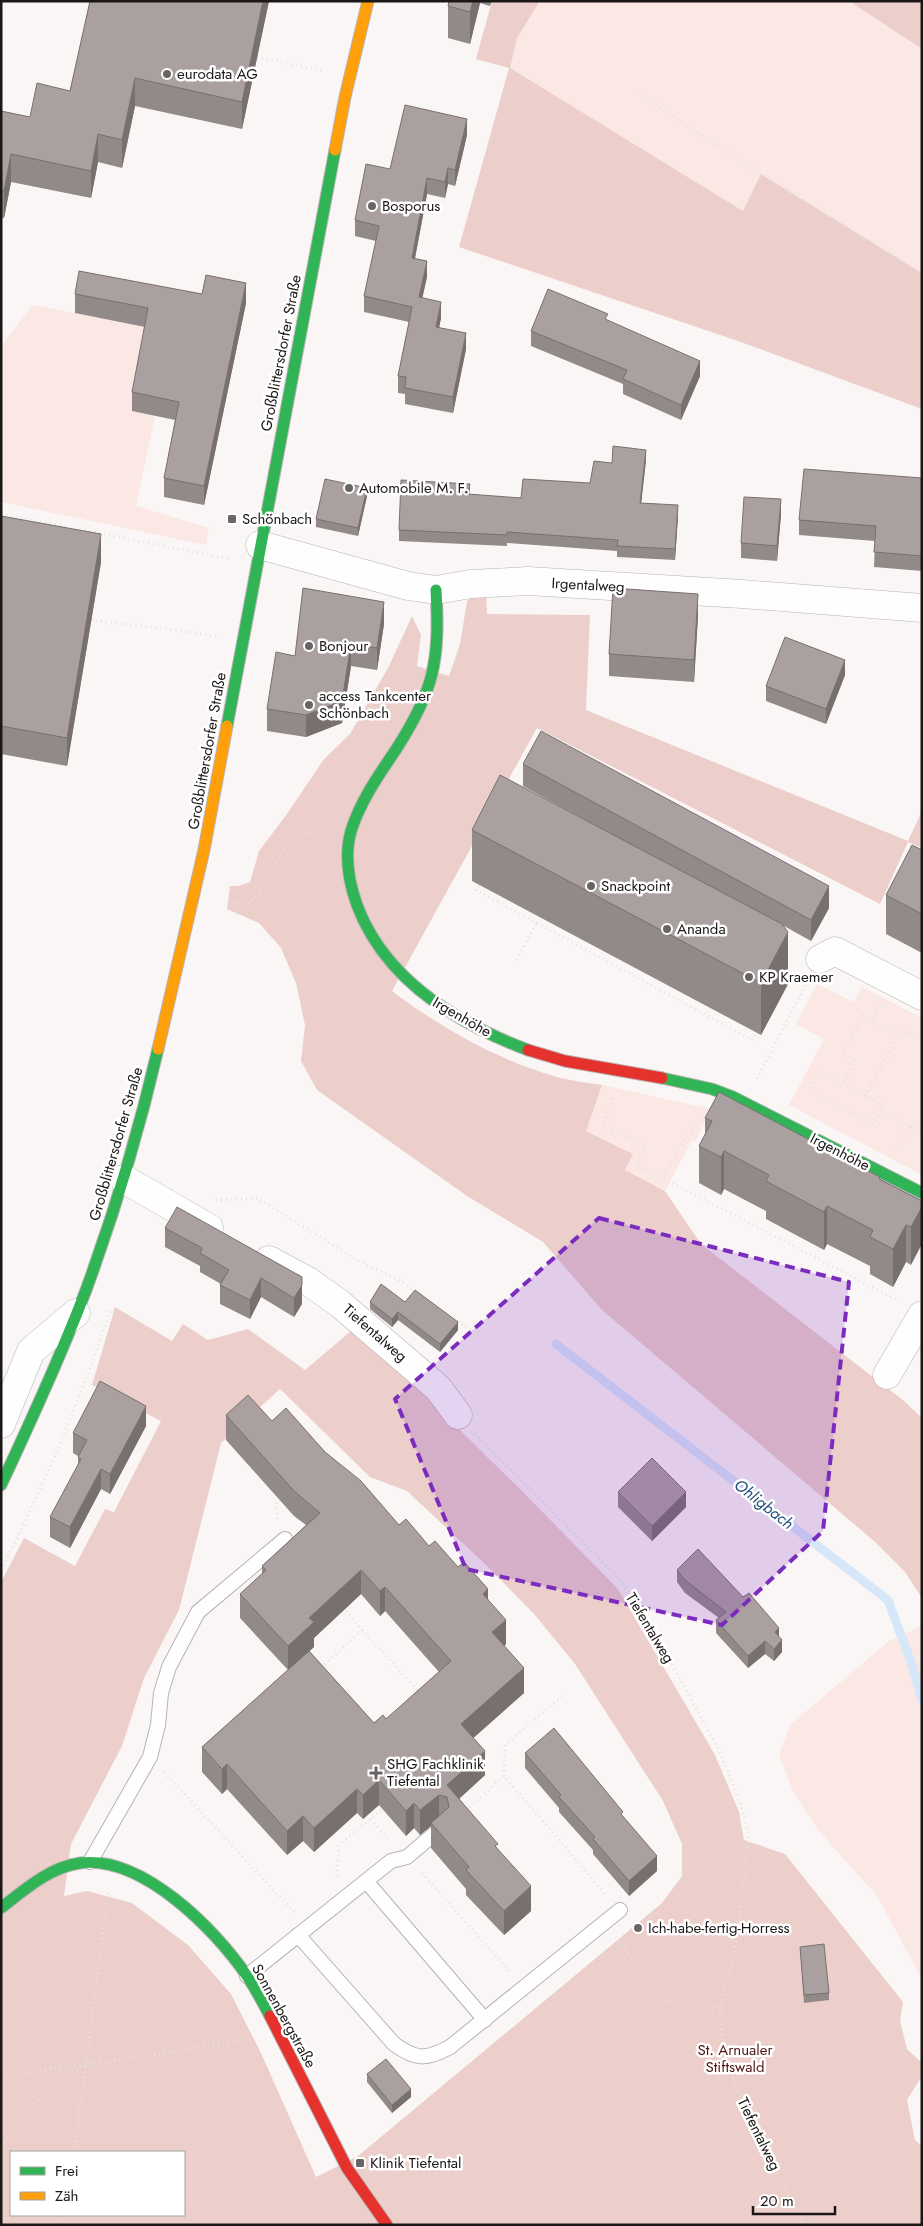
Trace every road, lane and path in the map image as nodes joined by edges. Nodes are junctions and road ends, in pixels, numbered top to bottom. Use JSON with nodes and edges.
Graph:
{"nodes":[{"id":1,"x":368,"y":1,"type":"edge"},
{"id":2,"x":257,"y":57,"type":"edge"},
{"id":3,"x":349,"y":77,"type":"junction"},
{"id":4,"x":639,"y":94,"type":"dead end"},
{"id":5,"x":922,"y":273,"type":"edge"},
{"id":6,"x":1,"y":514,"type":"edge"},
{"id":7,"x":260,"y":545,"type":"junction"},
{"id":8,"x":222,"y":556,"type":"dead end"},
{"id":9,"x":436,"y":590,"type":"junction"},
{"id":10,"x":922,"y":608,"type":"edge"},
{"id":11,"x":91,"y":620,"type":"edge"},
{"id":12,"x":242,"y":642,"type":"junction"},
{"id":13,"x":307,"y":832,"type":"dead end"},
{"id":14,"x":479,"y":885,"type":"dead end"},
{"id":15,"x":228,"y":901,"type":"dead end"},
{"id":16,"x":537,"y":922,"type":"junction"},
{"id":17,"x":813,"y":955,"type":"joint"},
{"id":18,"x":517,"y":960,"type":"dead end"},
{"id":19,"x":894,"y":981,"type":"junction"},
{"id":20,"x":806,"y":984,"type":"joint"},
{"id":21,"x":922,"y":996,"type":"edge"},
{"id":22,"x":872,"y":1021,"type":"junction"},
{"id":23,"x":756,"y":1032,"type":"dead end"},
{"id":24,"x":898,"y":1036,"type":"junction"},
{"id":25,"x":922,"y":1039,"type":"edge"},
{"id":26,"x":621,"y":1072,"type":"junction"},
{"id":27,"x":843,"y":1083,"type":"junction"},
{"id":28,"x":712,"y":1089,"type":"junction"},
{"id":29,"x":865,"y":1096,"type":"junction"},
{"id":30,"x":745,"y":1102,"type":"junction"},
{"id":31,"x":882,"y":1110,"type":"junction"},
{"id":32,"x":910,"y":1126,"type":"junction"},
{"id":33,"x":922,"y":1133,"type":"edge"},
{"id":34,"x":894,"y":1155,"type":"dead end"},
{"id":35,"x":663,"y":1178,"type":"junction"},
{"id":36,"x":124,"y":1179,"type":"junction"},
{"id":37,"x":922,"y":1193,"type":"edge"},
{"id":38,"x":171,"y":1207,"type":"junction"},
{"id":39,"x":420,"y":1295,"type":"edge"},
{"id":40,"x":114,"y":1300,"type":"dead end"},
{"id":41,"x":913,"y":1309,"type":"edge"},
{"id":42,"x":442,"y":1310,"type":"edge"},
{"id":43,"x":76,"y":1313,"type":"junction"},
{"id":44,"x":472,"y":1331,"type":"dead end"},
{"id":45,"x":887,"y":1375,"type":"dead end"},
{"id":46,"x":458,"y":1415,"type":"joint"},
{"id":47,"x":1,"y":1424,"type":"edge"},
{"id":48,"x":1,"y":1485,"type":"edge"},
{"id":49,"x":276,"y":1503,"type":"dead end"},
{"id":50,"x":285,"y":1539,"type":"joint"},
{"id":51,"x":1,"y":1570,"type":"edge"},
{"id":52,"x":336,"y":1600,"type":"edge"},
{"id":53,"x":362,"y":1630,"type":"junction"},
{"id":54,"x":321,"y":1667,"type":"junction"},
{"id":55,"x":315,"y":1673,"type":"edge"},
{"id":56,"x":328,"y":1674,"type":"edge"},
{"id":57,"x":562,"y":1696,"type":"dead end"},
{"id":58,"x":414,"y":1700,"type":"edge"},
{"id":59,"x":150,"y":1757,"type":"junction"},
{"id":60,"x":504,"y":1776,"type":"junction"},
{"id":61,"x":385,"y":1806,"type":"edge"},
{"id":62,"x":468,"y":1809,"type":"edge"},
{"id":63,"x":370,"y":1819,"type":"junction"},
{"id":64,"x":440,"y":1828,"type":"edge"},
{"id":65,"x":408,"y":1857,"type":"junction"},
{"id":66,"x":90,"y":1862,"type":"junction"},
{"id":67,"x":366,"y":1882,"type":"junction"},
{"id":68,"x":109,"y":1890,"type":"dead end"},
{"id":69,"x":336,"y":1904,"type":"junction"},
{"id":70,"x":1,"y":1908,"type":"edge"},
{"id":71,"x":620,"y":1910,"type":"joint"},
{"id":72,"x":605,"y":1922,"type":"junction"},
{"id":73,"x":303,"y":1931,"type":"junction"},
{"id":74,"x":247,"y":1976,"type":"junction"},
{"id":75,"x":524,"y":1988,"type":"junction"},
{"id":76,"x":720,"y":2008,"type":"junction"},
{"id":77,"x":485,"y":2020,"type":"junction"},
{"id":78,"x":273,"y":2022,"type":"junction"},
{"id":79,"x":87,"y":2063,"type":"junction"},
{"id":80,"x":1,"y":2078,"type":"edge"},
{"id":81,"x":1,"y":2148,"type":"edge"},
{"id":82,"x":74,"y":2151,"type":"edge"},
{"id":83,"x":387,"y":2225,"type":"edge"},
{"id":84,"x":804,"y":2225,"type":"edge"}],
"edges":[{"from":1,"to":3,"type":"street","name":"Großblittersdorfer Straße"},
{"from":2,"to":3,"type":"path"},
{"from":3,"to":7,"type":"street","name":"Großblittersdorfer Straße"},
{"from":4,"to":5,"type":"path"},
{"from":6,"to":8,"type":"path"},
{"from":7,"to":9,"type":"street","name":"Irgentalweg"},
{"from":7,"to":12,"type":"street","name":"Großblittersdorfer Straße"},
{"from":9,"to":10,"type":"street","name":"Irgentalweg"},
{"from":9,"to":26,"type":"street","name":"Irgenhöhe"},
{"from":11,"to":12,"type":"path"},
{"from":12,"to":36,"type":"street","name":"Großblittersdorfer Straße"},
{"from":13,"to":15,"type":"path"},
{"from":14,"to":16,"type":"path"},
{"from":16,"to":18,"type":"path"},
{"from":16,"to":23,"type":"path"},
{"from":17,"to":19,"type":"street"},
{"from":17,"to":20,"type":"lane"},
{"from":19,"to":21,"type":"street"},
{"from":19,"to":22,"type":"path"},
{"from":20,"to":30,"type":"path"},
{"from":22,"to":24,"type":"path"},
{"from":22,"to":27,"type":"path"},
{"from":24,"to":25,"type":"path"},
{"from":24,"to":29,"type":"path"},
{"from":26,"to":28,"type":"street","name":"Irgenhöhe"},
{"from":26,"to":35,"type":"path"},
{"from":27,"to":29,"type":"path"},
{"from":27,"to":31,"type":"path"},
{"from":28,"to":30,"type":"street","name":"Irgenhöhe"},
{"from":28,"to":35,"type":"path"},
{"from":29,"to":31,"type":"path"},
{"from":30,"to":37,"type":"street","name":"Irgenhöhe"},
{"from":31,"to":32,"type":"path"},
{"from":32,"to":33,"type":"path"},
{"from":32,"to":34,"type":"path"},
{"from":35,"to":41,"type":"path"},
{"from":36,"to":38,"type":"street","name":"Tiefentalweg"},
{"from":36,"to":43,"type":"street","name":"Großblittersdorfer Straße"},
{"from":38,"to":39,"type":"path"},
{"from":38,"to":46,"type":"street","name":"Tiefentalweg"},
{"from":40,"to":51,"type":"path"},
{"from":41,"to":45,"type":"street"},
{"from":42,"to":44,"type":"path"},
{"from":43,"to":47,"type":"street"},
{"from":43,"to":48,"type":"street","name":"Großblittersdorfer Straße"},
{"from":46,"to":76,"type":"path","name":"Tiefentalweg"},
{"from":49,"to":50,"type":"path"},
{"from":50,"to":59,"type":"lane"},
{"from":52,"to":53,"type":"path"},
{"from":53,"to":54,"type":"path"},
{"from":53,"to":58,"type":"path"},
{"from":54,"to":55,"type":"path"},
{"from":54,"to":56,"type":"path"},
{"from":57,"to":60,"type":"path"},
{"from":59,"to":66,"type":"lane"},
{"from":59,"to":73,"type":"path"},
{"from":60,"to":62,"type":"path"},
{"from":60,"to":71,"type":"path"},
{"from":61,"to":63,"type":"path"},
{"from":63,"to":65,"type":"path"},
{"from":63,"to":69,"type":"path"},
{"from":64,"to":65,"type":"lane"},
{"from":65,"to":67,"type":"lane"},
{"from":65,"to":75,"type":"path"},
{"from":66,"to":70,"type":"street","name":"Sonnenbergstraße"},
{"from":66,"to":74,"type":"street","name":"Sonnenbergstraße"},
{"from":67,"to":69,"type":"lane"},
{"from":67,"to":77,"type":"lane"},
{"from":68,"to":79,"type":"path"},
{"from":69,"to":73,"type":"lane"},
{"from":71,"to":72,"type":"lane"},
{"from":72,"to":75,"type":"lane"},
{"from":72,"to":76,"type":"path"},
{"from":73,"to":74,"type":"lane"},
{"from":73,"to":77,"type":"lane"},
{"from":74,"to":78,"type":"street","name":"Sonnenbergstraße"},
{"from":75,"to":77,"type":"lane"},
{"from":76,"to":84,"type":"path","name":"Tiefentalweg"},
{"from":78,"to":79,"type":"path"},
{"from":78,"to":83,"type":"street","name":"Sonnenbergstraße"},
{"from":79,"to":80,"type":"path"},
{"from":79,"to":81,"type":"path"},
{"from":79,"to":82,"type":"path"}]}
